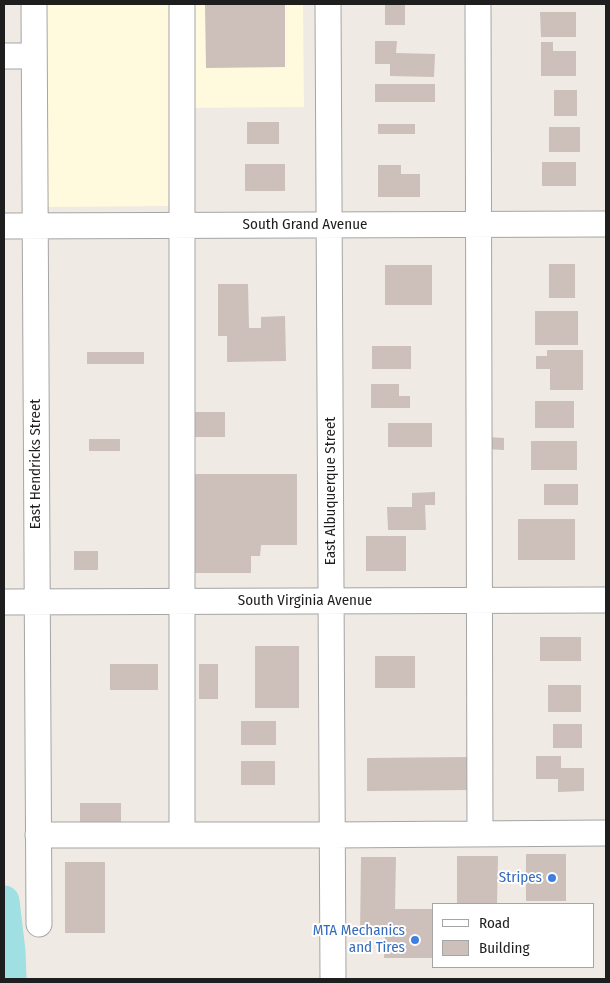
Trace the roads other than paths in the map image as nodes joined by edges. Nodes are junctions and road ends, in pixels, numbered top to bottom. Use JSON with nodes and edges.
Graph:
{"nodes":[{"id":1,"x":34,"y":4,"type":"edge"},
{"id":2,"x":182,"y":4,"type":"edge"},
{"id":3,"x":328,"y":4,"type":"edge"},
{"id":4,"x":478,"y":4,"type":"edge"},
{"id":5,"x":4,"y":56,"type":"edge"},
{"id":6,"x":34,"y":56,"type":"junction"},
{"id":7,"x":606,"y":224,"type":"edge"},
{"id":8,"x":182,"y":225,"type":"junction"},
{"id":9,"x":330,"y":225,"type":"junction"},
{"id":10,"x":478,"y":225,"type":"junction"},
{"id":11,"x":4,"y":226,"type":"edge"},
{"id":12,"x":35,"y":226,"type":"junction"},
{"id":13,"x":332,"y":600,"type":"junction"},
{"id":14,"x":481,"y":600,"type":"junction"},
{"id":15,"x":606,"y":600,"type":"edge"},
{"id":16,"x":183,"y":601,"type":"junction"},
{"id":17,"x":4,"y":602,"type":"edge"},
{"id":18,"x":37,"y":602,"type":"junction"},
{"id":19,"x":606,"y":833,"type":"edge"},
{"id":20,"x":480,"y":834,"type":"junction"},
{"id":21,"x":38,"y":835,"type":"junction"},
{"id":22,"x":182,"y":835,"type":"junction"},
{"id":23,"x":332,"y":835,"type":"junction"},
{"id":24,"x":38,"y":924,"type":"dead end"},
{"id":25,"x":333,"y":979,"type":"edge"}],
"edges":[{"from":1,"to":6,"type":"street","name":"East Hendricks Street"},
{"from":2,"to":8,"type":"street"},
{"from":3,"to":9,"type":"street","name":"East Albuquerque Street"},
{"from":4,"to":10,"type":"street"},
{"from":5,"to":6,"type":"street"},
{"from":6,"to":12,"type":"street","name":"East Hendricks Street"},
{"from":7,"to":10,"type":"street","name":"South Grand Avenue"},
{"from":8,"to":9,"type":"street","name":"South Grand Avenue"},
{"from":8,"to":12,"type":"street","name":"South Grand Avenue"},
{"from":8,"to":16,"type":"street"},
{"from":9,"to":10,"type":"street","name":"South Grand Avenue"},
{"from":9,"to":13,"type":"street","name":"East Albuquerque Street"},
{"from":10,"to":14,"type":"street"},
{"from":11,"to":12,"type":"street","name":"South Grand Avenue"},
{"from":12,"to":18,"type":"street","name":"East Hendricks Street"},
{"from":13,"to":14,"type":"street","name":"South Virginia Avenue"},
{"from":13,"to":16,"type":"street","name":"South Virginia Avenue"},
{"from":13,"to":23,"type":"street","name":"East Albuquerque Street"},
{"from":14,"to":15,"type":"street","name":"South Virginia Avenue"},
{"from":14,"to":20,"type":"street"},
{"from":16,"to":18,"type":"street","name":"South Virginia Avenue"},
{"from":16,"to":22,"type":"street"},
{"from":17,"to":18,"type":"street","name":"South Virginia Avenue"},
{"from":18,"to":21,"type":"street","name":"East Hendricks Street"},
{"from":19,"to":20,"type":"street"},
{"from":20,"to":23,"type":"street"},
{"from":21,"to":22,"type":"street"},
{"from":21,"to":24,"type":"street","name":"East Hendricks Street"},
{"from":22,"to":23,"type":"street"},
{"from":23,"to":25,"type":"street","name":"East Albuquerque Street"}]}
